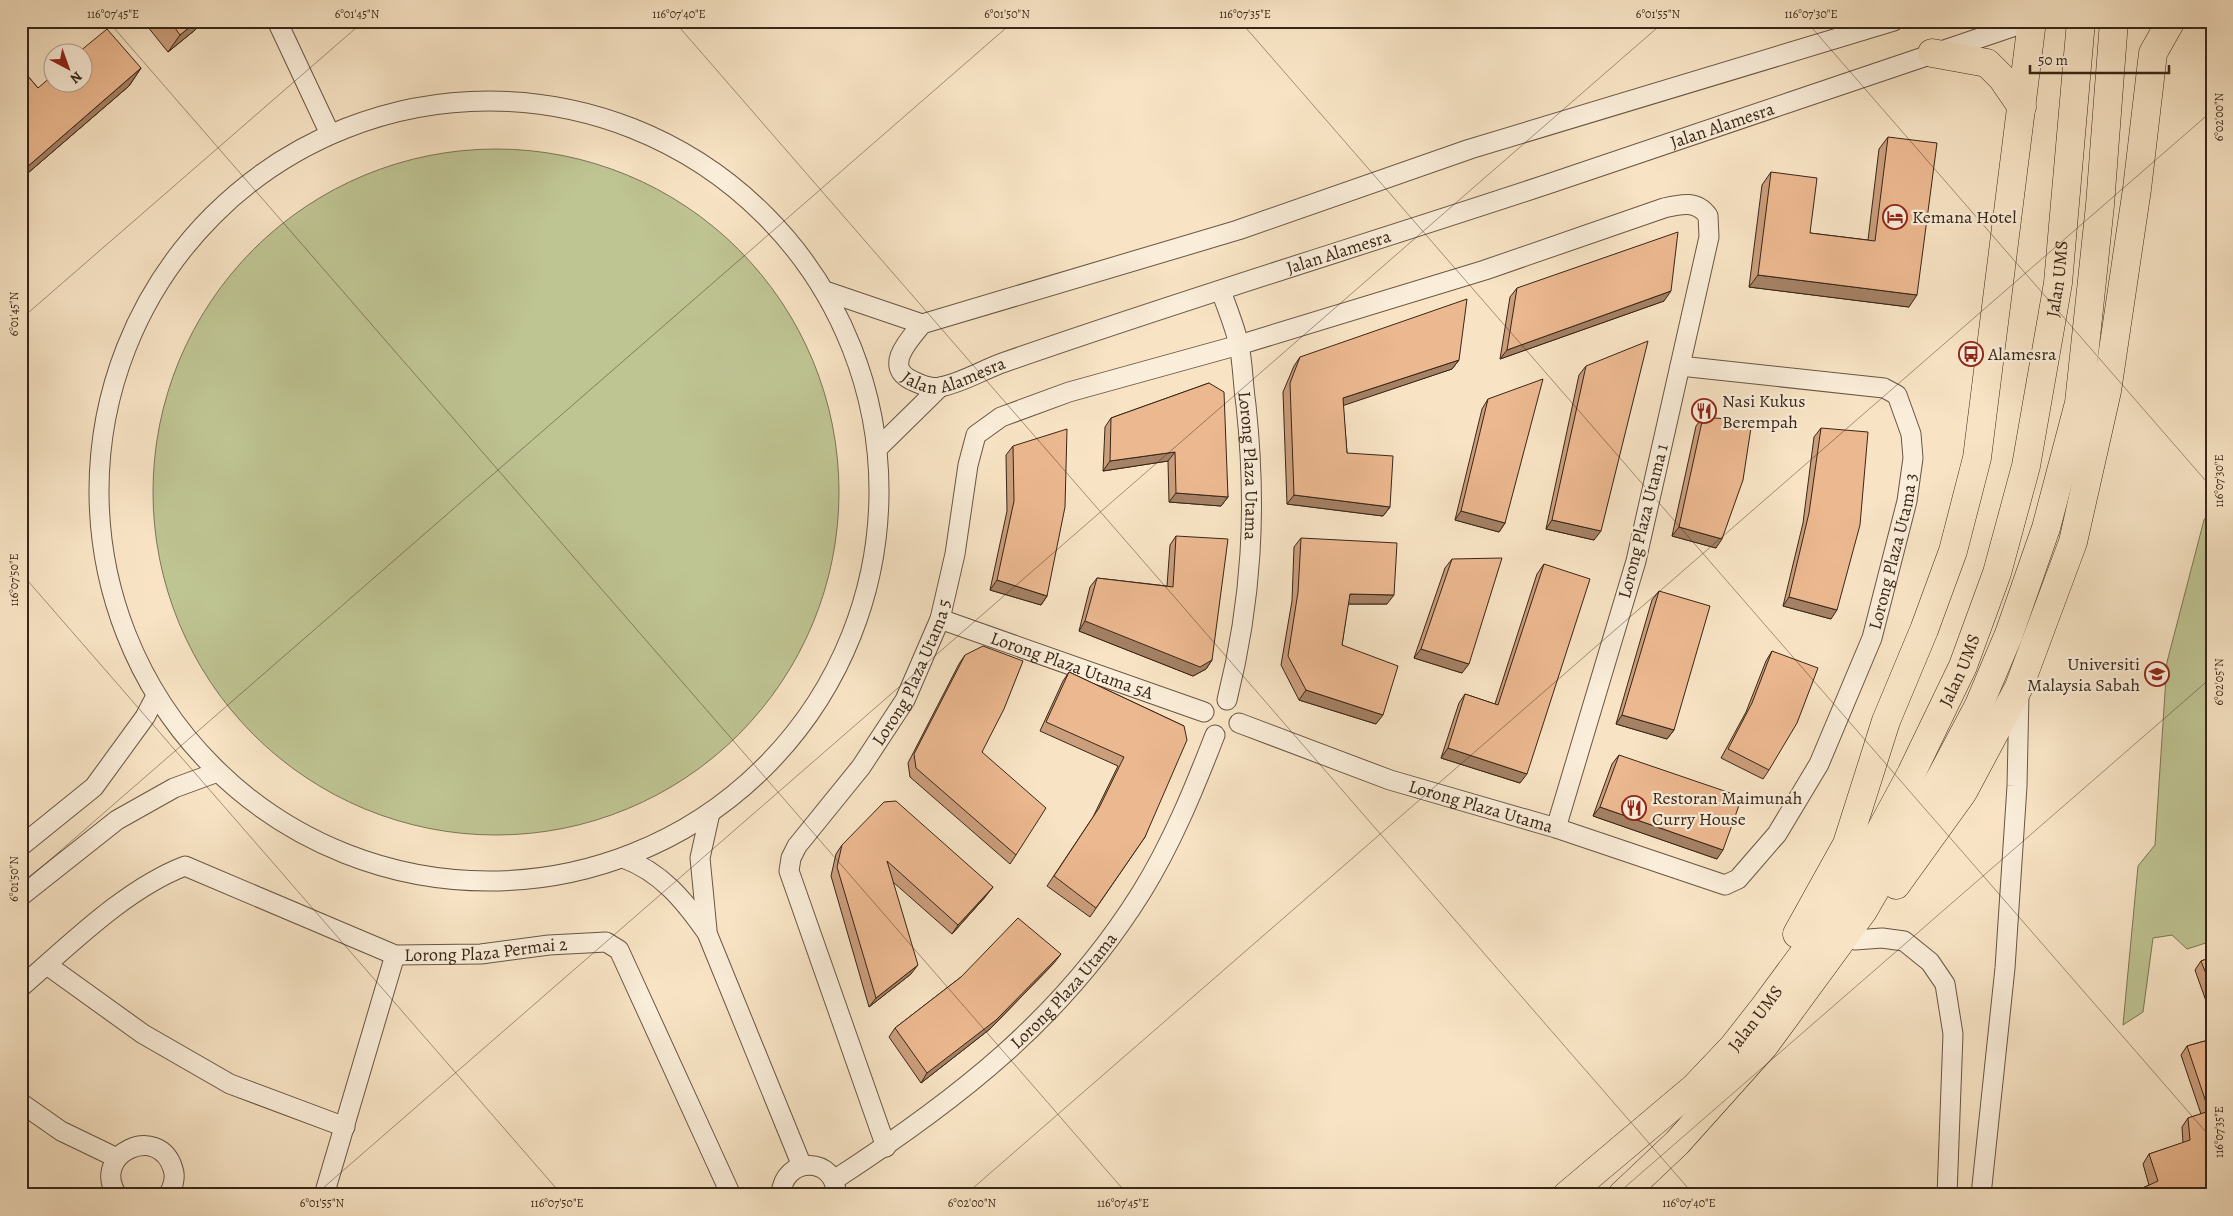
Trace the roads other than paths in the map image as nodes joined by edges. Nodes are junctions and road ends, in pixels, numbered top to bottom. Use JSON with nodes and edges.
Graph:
{"nodes":[{"id":1,"x":277,"y":21,"type":"edge"},
{"id":2,"x":1894,"y":21,"type":"edge"},
{"id":3,"x":2031,"y":21,"type":"edge"},
{"id":4,"x":2081,"y":21,"type":"edge"},
{"id":5,"x":2114,"y":21,"type":"edge"},
{"id":6,"x":2154,"y":21,"type":"edge"},
{"id":7,"x":2171,"y":21,"type":"edge"},
{"id":8,"x":1932,"y":53,"type":"junction"},
{"id":9,"x":2153,"y":53,"type":"junction"},
{"id":10,"x":2022,"y":107,"type":"junction"},
{"id":11,"x":330,"y":134,"type":"junction"},
{"id":12,"x":1705,"y":211,"type":"joint"},
{"id":13,"x":1221,"y":290,"type":"junction"},
{"id":14,"x":828,"y":292,"type":"junction"},
{"id":15,"x":922,"y":324,"type":"junction"},
{"id":16,"x":1239,"y":345,"type":"junction"},
{"id":17,"x":1680,"y":366,"type":"junction"},
{"id":18,"x":940,"y":387,"type":"junction"},
{"id":19,"x":878,"y":447,"type":"junction"},
{"id":20,"x":940,"y":619,"type":"junction"},
{"id":21,"x":2019,"y":687,"type":"junction"},
{"id":22,"x":155,"y":698,"type":"junction"},
{"id":23,"x":1227,"y":700,"type":"junction"},
{"id":24,"x":1204,"y":712,"type":"junction"},
{"id":25,"x":1239,"y":723,"type":"junction"},
{"id":26,"x":1215,"y":735,"type":"junction"},
{"id":27,"x":215,"y":773,"type":"junction"},
{"id":28,"x":710,"y":813,"type":"junction"},
{"id":29,"x":1556,"y":828,"type":"junction"},
{"id":30,"x":21,"y":846,"type":"edge"},
{"id":31,"x":623,"y":858,"type":"junction"},
{"id":32,"x":1725,"y":885,"type":"joint"},
{"id":33,"x":21,"y":896,"type":"edge"},
{"id":34,"x":707,"y":933,"type":"junction"},
{"id":35,"x":1855,"y":940,"type":"junction"},
{"id":36,"x":395,"y":955,"type":"junction"},
{"id":37,"x":47,"y":965,"type":"junction"},
{"id":38,"x":21,"y":987,"type":"edge"},
{"id":39,"x":1695,"y":1087,"type":"junction"},
{"id":40,"x":21,"y":1103,"type":"edge"},
{"id":41,"x":345,"y":1127,"type":"junction"},
{"id":42,"x":1677,"y":1143,"type":"junction"},
{"id":43,"x":886,"y":1147,"type":"junction"},
{"id":44,"x":117,"y":1158,"type":"junction"},
{"id":45,"x":802,"y":1166,"type":"junction"},
{"id":46,"x":835,"y":1188,"type":"edge"},
{"id":47,"x":172,"y":1194,"type":"edge"},
{"id":48,"x":117,"y":1195,"type":"edge"},
{"id":49,"x":324,"y":1195,"type":"edge"},
{"id":50,"x":731,"y":1195,"type":"edge"},
{"id":51,"x":782,"y":1195,"type":"edge"},
{"id":52,"x":1566,"y":1195,"type":"edge"},
{"id":53,"x":1622,"y":1195,"type":"edge"},
{"id":54,"x":1947,"y":1195,"type":"edge"},
{"id":55,"x":1981,"y":1195,"type":"edge"}],
"edges":[{"from":1,"to":11,"type":"street"},
{"from":2,"to":15,"type":"street"},
{"from":3,"to":8,"type":"street","name":"Jalan Alamesra"},
{"from":3,"to":10,"type":"highway"},
{"from":4,"to":39,"type":"highway","name":"Jalan UMS"},
{"from":5,"to":42,"type":"highway","name":"Jalan UMS"},
{"from":6,"to":9,"type":"highway"},
{"from":7,"to":9,"type":"highway"},
{"from":8,"to":10,"type":"highway"},
{"from":8,"to":13,"type":"street","name":"Jalan Alamesra"},
{"from":9,"to":21,"type":"highway"},
{"from":10,"to":39,"type":"highway"},
{"from":11,"to":14,"type":"street"},
{"from":11,"to":22,"type":"street"},
{"from":12,"to":16,"type":"street","name":"Lorong Plaza Utama 5"},
{"from":12,"to":17,"type":"street","name":"Lorong Plaza Utama 1"},
{"from":13,"to":16,"type":"street","name":"Lorong Plaza Utama"},
{"from":13,"to":18,"type":"street","name":"Jalan Alamesra"},
{"from":14,"to":15,"type":"street"},
{"from":14,"to":19,"type":"street"},
{"from":15,"to":18,"type":"street","name":"Jalan Alamesra"},
{"from":16,"to":20,"type":"street","name":"Lorong Plaza Utama 5"},
{"from":16,"to":23,"type":"street","name":"Lorong Plaza Utama"},
{"from":17,"to":29,"type":"street","name":"Lorong Plaza Utama 1"},
{"from":17,"to":32,"type":"street","name":"Lorong Plaza Utama 3"},
{"from":18,"to":19,"type":"street"},
{"from":19,"to":28,"type":"street"},
{"from":20,"to":24,"type":"street","name":"Lorong Plaza Utama 5A"},
{"from":20,"to":43,"type":"street","name":"Lorong Plaza Utama 5"},
{"from":21,"to":35,"type":"highway"},
{"from":21,"to":55,"type":"street"},
{"from":22,"to":27,"type":"street"},
{"from":22,"to":30,"type":"street"},
{"from":23,"to":24,"type":"street"},
{"from":23,"to":25,"type":"street"},
{"from":24,"to":26,"type":"street"},
{"from":25,"to":26,"type":"street"},
{"from":25,"to":29,"type":"street","name":"Lorong Plaza Utama"},
{"from":26,"to":43,"type":"street","name":"Lorong Plaza Utama"},
{"from":27,"to":31,"type":"street"},
{"from":27,"to":33,"type":"street"},
{"from":28,"to":31,"type":"street"},
{"from":28,"to":34,"type":"street"},
{"from":29,"to":32,"type":"street","name":"Lorong Plaza Utama"},
{"from":31,"to":34,"type":"street"},
{"from":34,"to":45,"type":"street"},
{"from":35,"to":42,"type":"highway"},
{"from":35,"to":54,"type":"street"},
{"from":36,"to":37,"type":"street","name":"Lorong Plaza Permai 2"},
{"from":36,"to":41,"type":"street"},
{"from":36,"to":50,"type":"street","name":"Lorong Plaza Permai 2"},
{"from":37,"to":38,"type":"street","name":"Lorong Plaza Permai 2"},
{"from":37,"to":41,"type":"street"},
{"from":39,"to":52,"type":"highway","name":"Jalan UMS"},
{"from":40,"to":44,"type":"street"},
{"from":41,"to":49,"type":"street"},
{"from":42,"to":53,"type":"highway","name":"Jalan UMS"},
{"from":43,"to":46,"type":"street","name":"Lorong Plaza Utama"},
{"from":44,"to":47,"type":"street"},
{"from":44,"to":48,"type":"street"},
{"from":45,"to":46,"type":"street"},
{"from":45,"to":51,"type":"street"}]}
